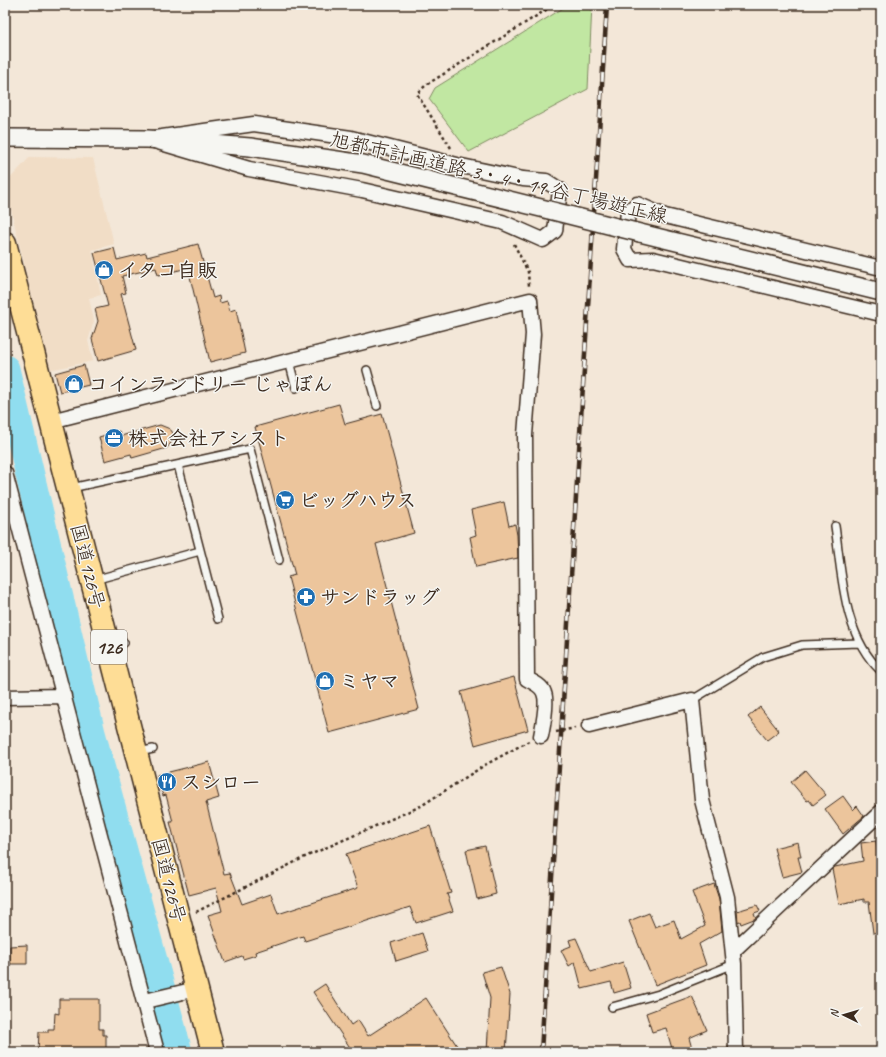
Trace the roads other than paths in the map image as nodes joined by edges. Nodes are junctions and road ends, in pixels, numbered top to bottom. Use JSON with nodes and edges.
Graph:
{"nodes":[{"id":1,"x":5,"y":138,"type":"edge"},
{"id":2,"x":148,"y":139,"type":"junction"},
{"id":3,"x":5,"y":243,"type":"edge"},
{"id":4,"x":881,"y":268,"type":"edge"},
{"id":5,"x":881,"y":292,"type":"edge"},
{"id":6,"x":881,"y":314,"type":"edge"},
{"id":7,"x":289,"y":361,"type":"junction"},
{"id":8,"x":367,"y":370,"type":"dead end"},
{"id":9,"x":296,"y":388,"type":"dead end"},
{"id":10,"x":377,"y":406,"type":"dead end"},
{"id":11,"x":51,"y":421,"type":"junction"},
{"id":12,"x":178,"y":465,"type":"junction"},
{"id":13,"x":5,"y":473,"type":"edge"},
{"id":14,"x":68,"y":489,"type":"junction"},
{"id":15,"x":834,"y":526,"type":"dead end"},
{"id":16,"x":200,"y":552,"type":"junction"},
{"id":17,"x":278,"y":560,"type":"dead end"},
{"id":18,"x":92,"y":580,"type":"junction"},
{"id":19,"x":218,"y":619,"type":"dead end"},
{"id":20,"x":859,"y":643,"type":"junction"},
{"id":21,"x":881,"y":671,"type":"edge"},
{"id":22,"x":64,"y":696,"type":"junction"},
{"id":23,"x":5,"y":697,"type":"edge"},
{"id":24,"x":692,"y":700,"type":"junction"},
{"id":25,"x":589,"y":726,"type":"road end"},
{"id":26,"x":541,"y":736,"type":"road end"},
{"id":27,"x":881,"y":812,"type":"edge"},
{"id":28,"x":734,"y":950,"type":"junction"},
{"id":29,"x":734,"y":964,"type":"junction"},
{"id":30,"x":196,"y":989,"type":"junction"},
{"id":31,"x":145,"y":1001,"type":"junction"},
{"id":32,"x":612,"y":1007,"type":"dead end"},
{"id":33,"x":157,"y":1052,"type":"edge"},
{"id":34,"x":213,"y":1052,"type":"edge"},
{"id":35,"x":736,"y":1052,"type":"edge"}],
"edges":[{"from":1,"to":2,"type":"street","name":"旭都市計画道路 3・4・19 谷丁場遊正線"},
{"from":2,"to":2,"type":"street"},
{"from":2,"to":5,"type":"street","name":"旭都市計画道路 3・4・19 谷丁場遊正線","bridge":true},
{"from":3,"to":11,"type":"highway","name":"国道126号","number":"126"},
{"from":4,"to":6,"type":"street"},
{"from":7,"to":9,"type":"lane"},
{"from":7,"to":11,"type":"street"},
{"from":7,"to":26,"type":"street"},
{"from":8,"to":10,"type":"lane"},
{"from":11,"to":14,"type":"highway","name":"国道126号","number":"126"},
{"from":12,"to":14,"type":"lane"},
{"from":12,"to":16,"type":"lane"},
{"from":12,"to":17,"type":"lane"},
{"from":13,"to":22,"type":"street"},
{"from":14,"to":18,"type":"highway","name":"国道126号","number":"126"},
{"from":15,"to":20,"type":"lane"},
{"from":16,"to":18,"type":"lane"},
{"from":16,"to":19,"type":"lane"},
{"from":18,"to":30,"type":"highway","name":"国道126号","number":"126"},
{"from":20,"to":21,"type":"lane"},
{"from":20,"to":24,"type":"lane"},
{"from":22,"to":23,"type":"street"},
{"from":22,"to":31,"type":"street"},
{"from":24,"to":25,"type":"street"},
{"from":24,"to":28,"type":"street"},
{"from":27,"to":28,"type":"street"},
{"from":28,"to":29,"type":"street"},
{"from":29,"to":32,"type":"lane"},
{"from":29,"to":35,"type":"street"},
{"from":30,"to":31,"type":"street"},
{"from":30,"to":34,"type":"highway","name":"国道126号","number":"126"},
{"from":31,"to":33,"type":"street"}]}
